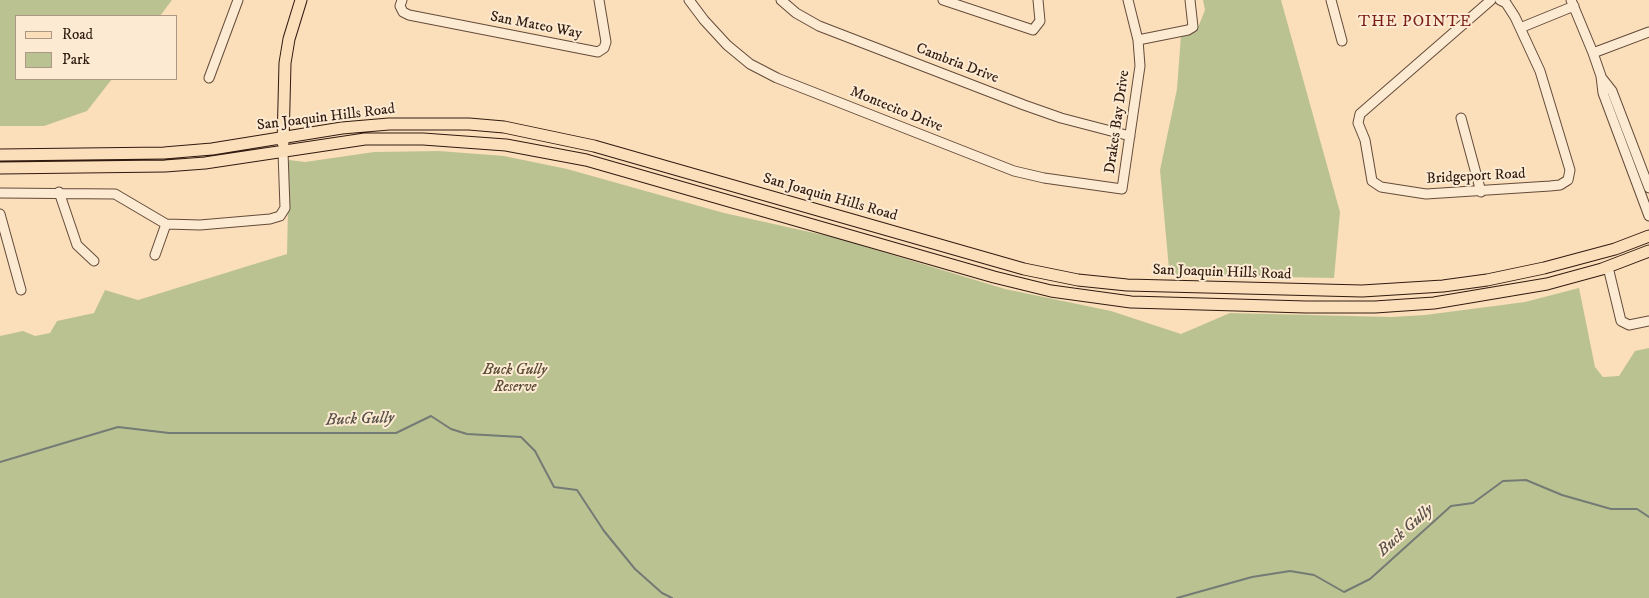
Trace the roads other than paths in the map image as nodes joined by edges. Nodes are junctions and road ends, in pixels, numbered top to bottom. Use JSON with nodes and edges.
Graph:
{"nodes":[{"id":1,"x":238,"y":0,"type":"edge"},
{"id":2,"x":301,"y":0,"type":"edge"},
{"id":3,"x":402,"y":0,"type":"edge"},
{"id":4,"x":599,"y":0,"type":"edge"},
{"id":5,"x":689,"y":0,"type":"edge"},
{"id":6,"x":781,"y":0,"type":"edge"},
{"id":7,"x":943,"y":0,"type":"edge"},
{"id":8,"x":1038,"y":0,"type":"edge"},
{"id":9,"x":1128,"y":0,"type":"edge"},
{"id":10,"x":1190,"y":0,"type":"edge"},
{"id":11,"x":1331,"y":0,"type":"edge"},
{"id":12,"x":1491,"y":0,"type":"edge"},
{"id":13,"x":1500,"y":0,"type":"edge"},
{"id":14,"x":1572,"y":3,"type":"edge"},
{"id":15,"x":964,"y":4,"type":"edge"},
{"id":16,"x":1520,"y":28,"type":"junction"},
{"id":17,"x":1649,"y":32,"type":"edge"},
{"id":18,"x":1138,"y":40,"type":"junction"},
{"id":19,"x":1342,"y":41,"type":"dead end"},
{"id":20,"x":1593,"y":53,"type":"junction"},
{"id":21,"x":1601,"y":76,"type":"junction"},
{"id":22,"x":209,"y":78,"type":"dead end"},
{"id":23,"x":1461,"y":118,"type":"dead end"},
{"id":24,"x":284,"y":136,"type":"junction"},
{"id":25,"x":1130,"y":136,"type":"junction"},
{"id":26,"x":283,"y":152,"type":"junction"},
{"id":27,"x":0,"y":155,"type":"edge"},
{"id":28,"x":0,"y":168,"type":"edge"},
{"id":29,"x":1649,"y":188,"type":"edge"},
{"id":30,"x":1122,"y":189,"type":"joint"},
{"id":31,"x":59,"y":192,"type":"junction"},
{"id":32,"x":1481,"y":192,"type":"junction"},
{"id":33,"x":0,"y":193,"type":"edge"},
{"id":34,"x":0,"y":214,"type":"edge"},
{"id":35,"x":1649,"y":216,"type":"edge"},
{"id":36,"x":166,"y":224,"type":"junction"},
{"id":37,"x":1649,"y":236,"type":"edge"},
{"id":38,"x":1649,"y":251,"type":"edge"},
{"id":39,"x":155,"y":255,"type":"dead end"},
{"id":40,"x":94,"y":261,"type":"dead end"},
{"id":41,"x":1608,"y":267,"type":"junction"},
{"id":42,"x":21,"y":290,"type":"dead end"},
{"id":43,"x":1649,"y":321,"type":"edge"}],
"edges":[{"from":1,"to":22,"type":"street"},
{"from":2,"to":24,"type":"main road"},
{"from":3,"to":4,"type":"street","name":"San Mateo Way"},
{"from":5,"to":30,"type":"street","name":"Montecito Drive"},
{"from":6,"to":25,"type":"street","name":"Cambria Drive"},
{"from":7,"to":15,"type":"street"},
{"from":8,"to":15,"type":"street"},
{"from":9,"to":18,"type":"street","name":"Drakes Bay Drive"},
{"from":10,"to":18,"type":"street"},
{"from":11,"to":19,"type":"street"},
{"from":12,"to":32,"type":"street","name":"Bridgeport Road"},
{"from":13,"to":16,"type":"street","name":"Bridgeport Road"},
{"from":14,"to":16,"type":"street"},
{"from":14,"to":20,"type":"street"},
{"from":16,"to":32,"type":"street","name":"Bridgeport Road"},
{"from":17,"to":20,"type":"street"},
{"from":18,"to":25,"type":"street","name":"Drakes Bay Drive"},
{"from":20,"to":21,"type":"street"},
{"from":21,"to":29,"type":"street"},
{"from":21,"to":35,"type":"street"},
{"from":23,"to":32,"type":"street"},
{"from":24,"to":26,"type":"main road"},
{"from":24,"to":27,"type":"main road","name":"San Joaquin Hills Road"},
{"from":24,"to":37,"type":"main road","name":"San Joaquin Hills Road"},
{"from":25,"to":30,"type":"street","name":"Drakes Bay Drive"},
{"from":26,"to":28,"type":"main road","name":"San Joaquin Hills Road"},
{"from":26,"to":36,"type":"street"},
{"from":26,"to":41,"type":"main road","name":"San Joaquin Hills Road"},
{"from":31,"to":33,"type":"street"},
{"from":31,"to":36,"type":"street"},
{"from":31,"to":40,"type":"street"},
{"from":34,"to":42,"type":"street"},
{"from":36,"to":39,"type":"street"},
{"from":38,"to":41,"type":"main road","name":"San Joaquin Hills Road"},
{"from":41,"to":43,"type":"street"}]}
